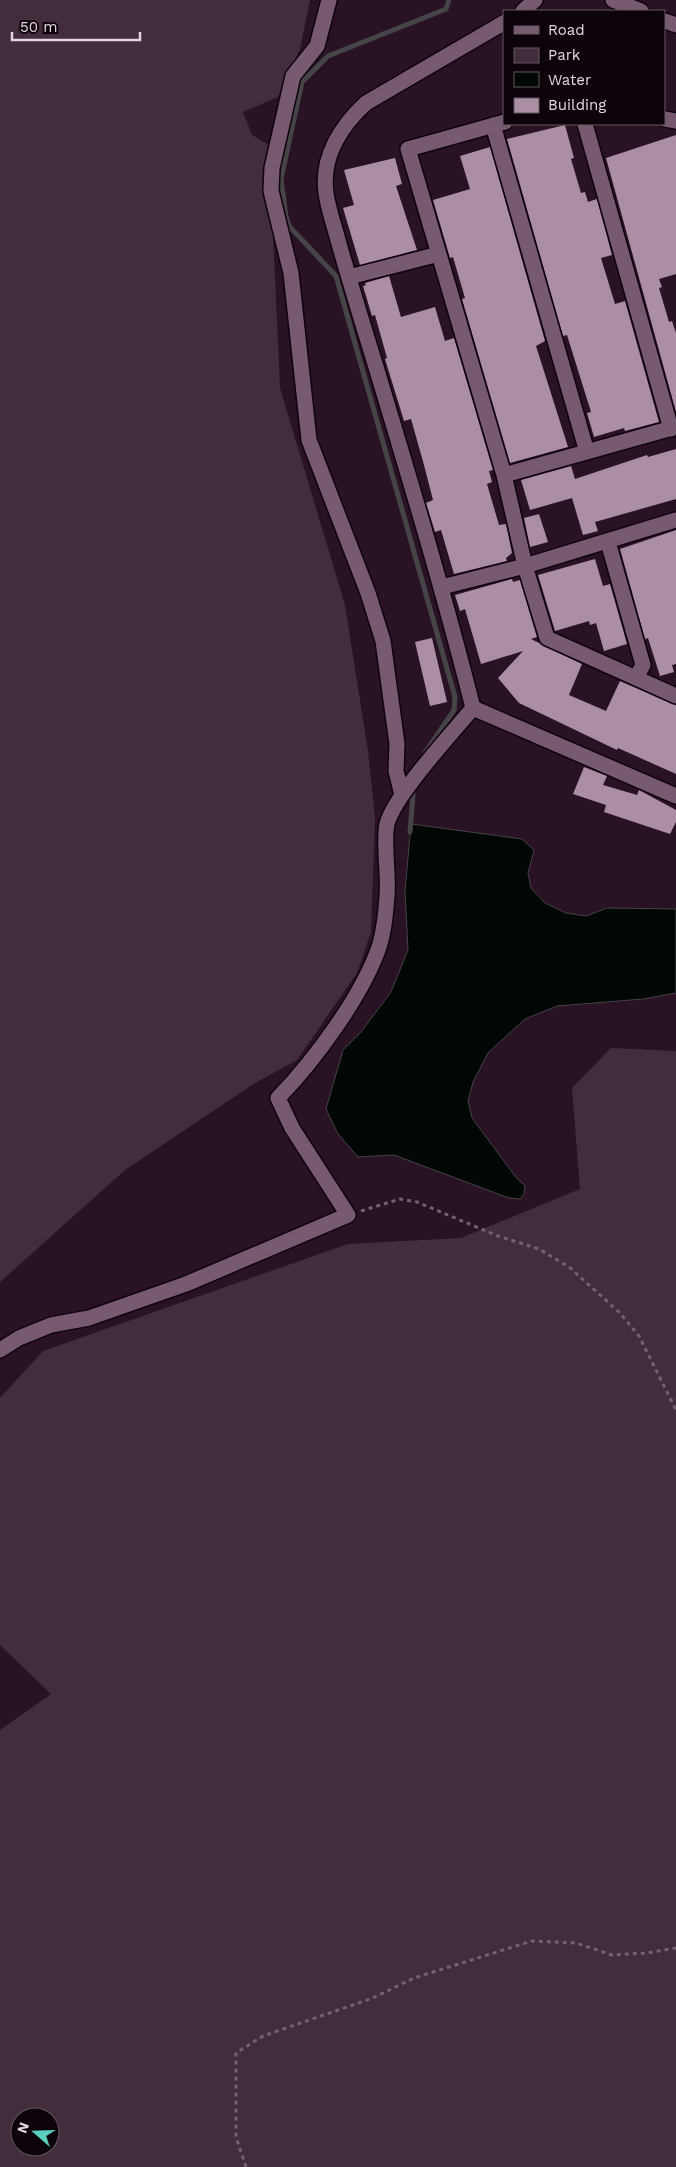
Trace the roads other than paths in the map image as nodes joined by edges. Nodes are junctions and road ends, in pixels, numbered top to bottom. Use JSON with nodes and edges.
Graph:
{"nodes":[{"id":1,"x":329,"y":0,"type":"edge"},
{"id":2,"x":535,"y":0,"type":"edge"},
{"id":3,"x":613,"y":0,"type":"edge"},
{"id":4,"x":524,"y":10,"type":"edge"},
{"id":5,"x":638,"y":10,"type":"edge"},
{"id":6,"x":503,"y":23,"type":"edge"},
{"id":7,"x":499,"y":124,"type":"edge"},
{"id":8,"x":585,"y":125,"type":"edge"},
{"id":9,"x":439,"y":254,"type":"junction"},
{"id":10,"x":349,"y":278,"type":"junction"},
{"id":11,"x":673,"y":428,"type":"edge"},
{"id":12,"x":587,"y":452,"type":"junction"},
{"id":13,"x":504,"y":475,"type":"junction"},
{"id":14,"x":676,"y":520,"type":"edge"},
{"id":15,"x":608,"y":542,"type":"junction"},
{"id":16,"x":526,"y":566,"type":"junction"},
{"id":17,"x":442,"y":587,"type":"junction"},
{"id":18,"x":636,"y":678,"type":"junction"},
{"id":19,"x":676,"y":696,"type":"edge"},
{"id":20,"x":473,"y":708,"type":"junction"},
{"id":21,"x":402,"y":795,"type":"junction"},
{"id":22,"x":676,"y":796,"type":"edge"},
{"id":23,"x":0,"y":1350,"type":"edge"}],
"edges":[{"from":1,"to":21,"type":"street"},
{"from":2,"to":4,"type":"street"},
{"from":3,"to":5,"type":"street"},
{"from":6,"to":10,"type":"street"},
{"from":7,"to":9,"type":"street"},
{"from":7,"to":12,"type":"street"},
{"from":8,"to":11,"type":"street"},
{"from":9,"to":10,"type":"street"},
{"from":9,"to":13,"type":"street"},
{"from":10,"to":17,"type":"street"},
{"from":11,"to":12,"type":"street"},
{"from":12,"to":13,"type":"street"},
{"from":13,"to":16,"type":"street"},
{"from":14,"to":15,"type":"street"},
{"from":15,"to":16,"type":"street"},
{"from":15,"to":18,"type":"street"},
{"from":16,"to":17,"type":"street"},
{"from":16,"to":18,"type":"street"},
{"from":17,"to":20,"type":"street"},
{"from":18,"to":19,"type":"street"},
{"from":20,"to":21,"type":"street"},
{"from":20,"to":22,"type":"street"},
{"from":21,"to":23,"type":"street"}]}
